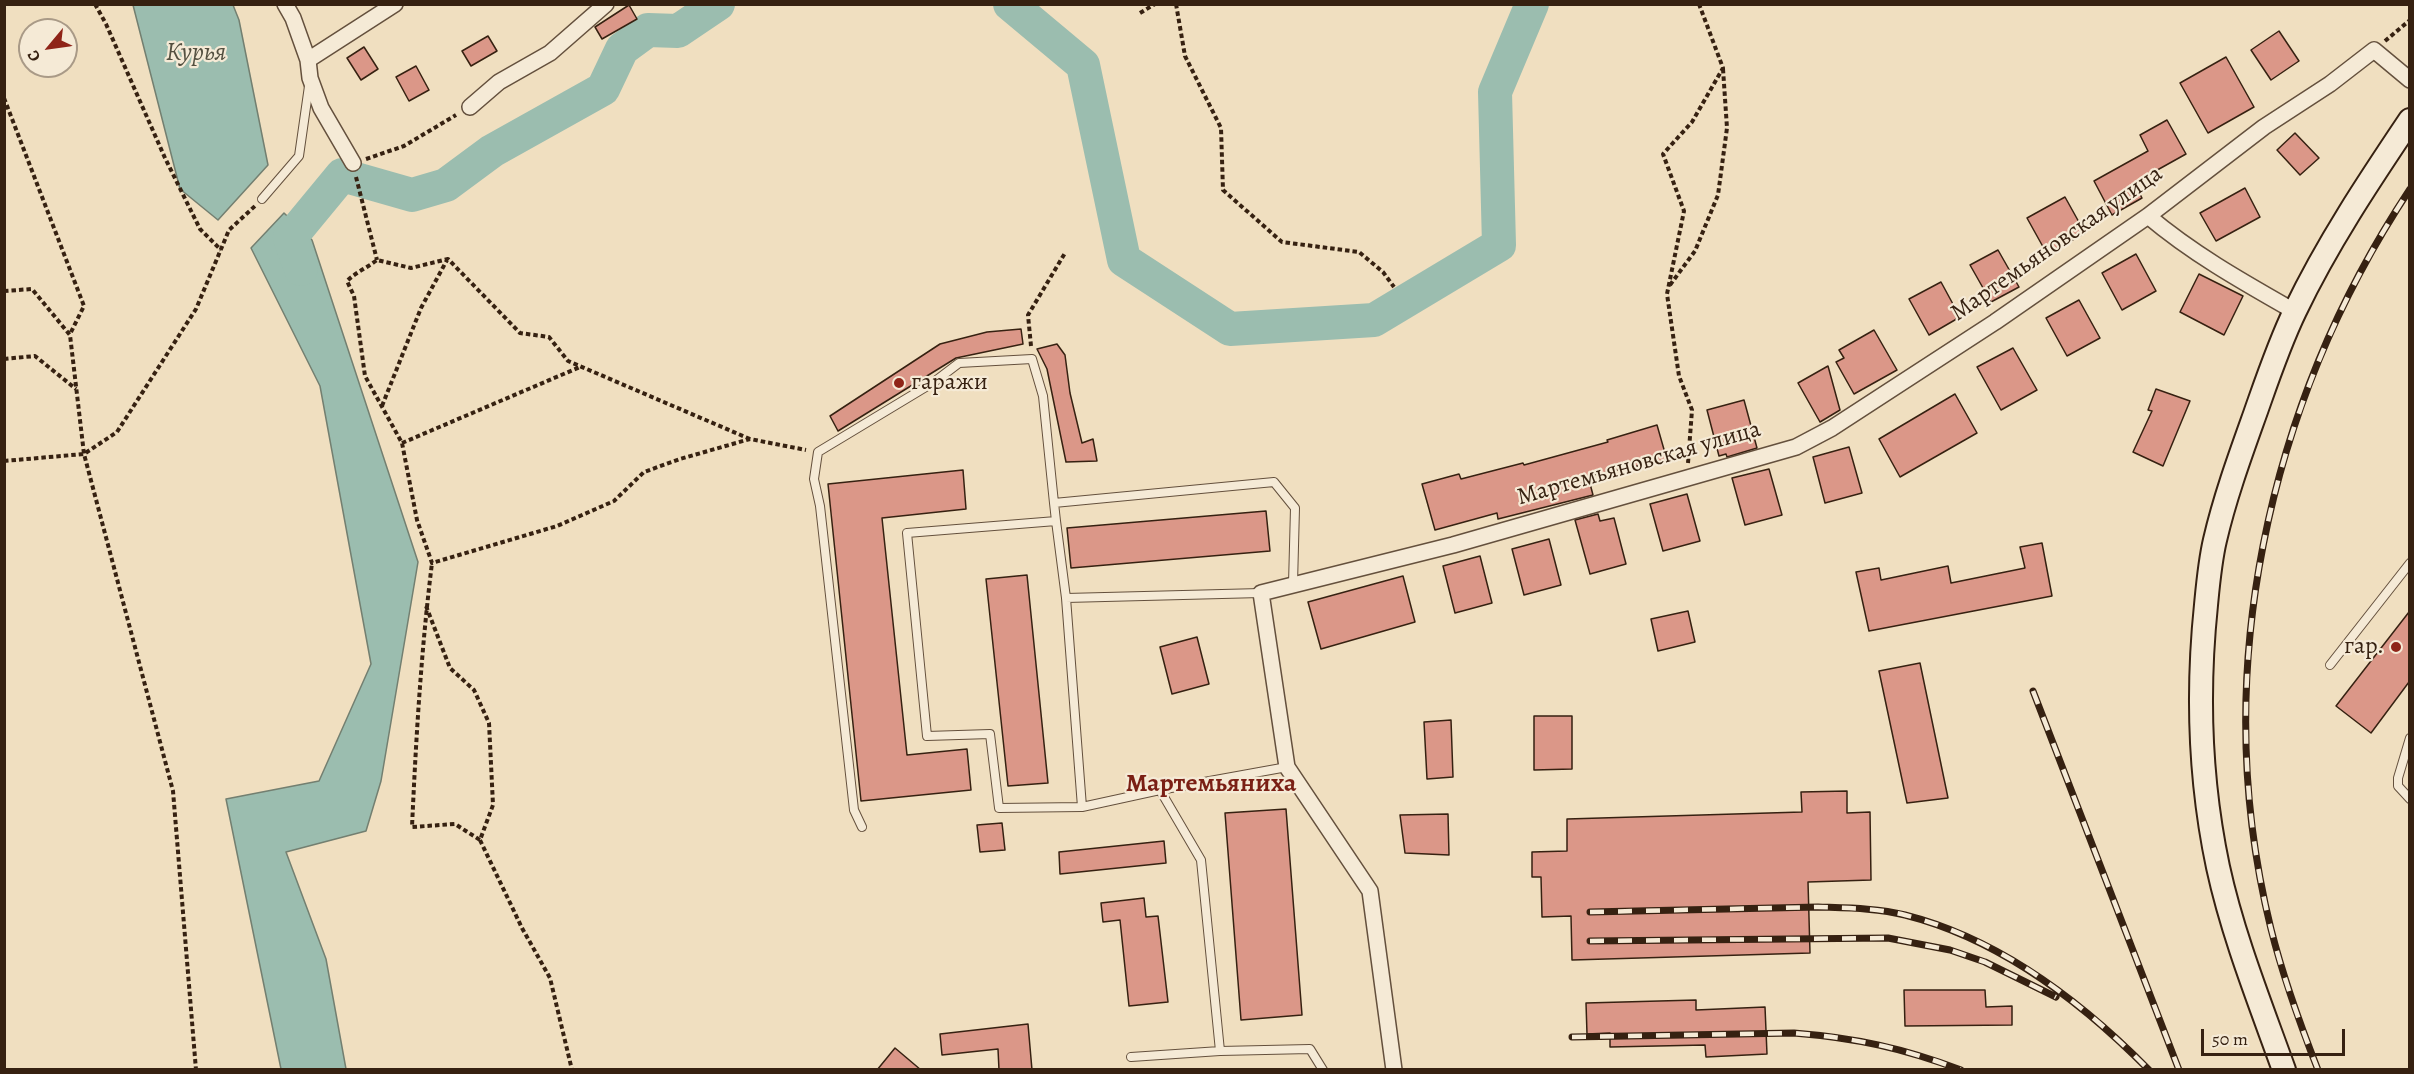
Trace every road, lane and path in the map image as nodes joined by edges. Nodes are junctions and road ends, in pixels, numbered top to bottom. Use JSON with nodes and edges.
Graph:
{"nodes":[{"id":1,"x":95,"y":4,"type":"edge"},
{"id":2,"x":285,"y":4,"type":"edge"},
{"id":3,"x":395,"y":4,"type":"edge"},
{"id":4,"x":606,"y":4,"type":"edge"},
{"id":5,"x":1155,"y":4,"type":"edge"},
{"id":6,"x":1176,"y":4,"type":"edge"},
{"id":7,"x":1699,"y":4,"type":"edge"},
{"id":8,"x":1140,"y":13,"type":"dead end"},
{"id":9,"x":2409,"y":20,"type":"edge"},
{"id":10,"x":2374,"y":50,"type":"junction"},
{"id":11,"x":308,"y":60,"type":"junction"},
{"id":12,"x":1723,"y":68,"type":"junction"},
{"id":13,"x":310,"y":78,"type":"junction"},
{"id":14,"x":2409,"y":80,"type":"edge"},
{"id":15,"x":4,"y":98,"type":"edge"},
{"id":16,"x":470,"y":107,"type":"joint"},
{"id":17,"x":2409,"y":120,"type":"edge"},
{"id":18,"x":353,"y":166,"type":"junction"},
{"id":19,"x":262,"y":199,"type":"joint"},
{"id":20,"x":2148,"y":216,"type":"junction"},
{"id":21,"x":221,"y":250,"type":"junction"},
{"id":22,"x":1065,"y":253,"type":"dead end"},
{"id":23,"x":448,"y":259,"type":"junction"},
{"id":24,"x":377,"y":260,"type":"junction"},
{"id":25,"x":1394,"y":287,"type":"dead end"},
{"id":26,"x":1668,"y":288,"type":"junction"},
{"id":27,"x":4,"y":291,"type":"edge"},
{"id":28,"x":2294,"y":311,"type":"junction"},
{"id":29,"x":70,"y":335,"type":"junction"},
{"id":30,"x":4,"y":359,"type":"edge"},
{"id":31,"x":1032,"y":359,"type":"junction"},
{"id":32,"x":580,"y":366,"type":"junction"},
{"id":33,"x":76,"y":390,"type":"junction"},
{"id":34,"x":382,"y":407,"type":"junction"},
{"id":35,"x":750,"y":439,"type":"junction"},
{"id":36,"x":402,"y":443,"type":"junction"},
{"id":37,"x":818,"y":452,"type":"junction"},
{"id":38,"x":84,"y":454,"type":"junction"},
{"id":39,"x":4,"y":461,"type":"edge"},
{"id":40,"x":1686,"y":478,"type":"junction"},
{"id":41,"x":1054,"y":503,"type":"junction"},
{"id":42,"x":1056,"y":521,"type":"junction"},
{"id":43,"x":432,"y":563,"type":"junction"},
{"id":44,"x":2409,"y":563,"type":"edge"},
{"id":45,"x":1293,"y":584,"type":"junction"},
{"id":46,"x":1261,"y":592,"type":"junction"},
{"id":47,"x":1066,"y":598,"type":"junction"},
{"id":48,"x":426,"y":606,"type":"junction"},
{"id":49,"x":2330,"y":665,"type":"dead end"},
{"id":50,"x":2409,"y":738,"type":"edge"},
{"id":51,"x":1287,"y":767,"type":"junction"},
{"id":52,"x":1160,"y":790,"type":"junction"},
{"id":53,"x":2409,"y":799,"type":"edge"},
{"id":54,"x":1082,"y":807,"type":"junction"},
{"id":55,"x":862,"y":827,"type":"dead end"},
{"id":56,"x":480,"y":840,"type":"junction"},
{"id":57,"x":1220,"y":1051,"type":"junction"},
{"id":58,"x":1131,"y":1057,"type":"dead end"},
{"id":59,"x":196,"y":1070,"type":"edge"},
{"id":60,"x":572,"y":1070,"type":"edge"},
{"id":61,"x":1323,"y":1070,"type":"edge"},
{"id":62,"x":1394,"y":1070,"type":"edge"},
{"id":63,"x":2284,"y":1070,"type":"edge"}],
"edges":[{"from":1,"to":21,"type":"path"},
{"from":2,"to":11,"type":"street"},
{"from":3,"to":11,"type":"street"},
{"from":4,"to":16,"type":"street"},
{"from":5,"to":8,"type":"path"},
{"from":6,"to":25,"type":"path"},
{"from":7,"to":12,"type":"path"},
{"from":9,"to":10,"type":"path"},
{"from":10,"to":14,"type":"street"},
{"from":10,"to":20,"type":"street","name":"Мартемьяновская улица"},
{"from":11,"to":13,"type":"street"},
{"from":12,"to":26,"type":"path"},
{"from":12,"to":26,"type":"path"},
{"from":13,"to":18,"type":"street"},
{"from":13,"to":19,"type":"lane"},
{"from":15,"to":29,"type":"path"},
{"from":16,"to":18,"type":"path"},
{"from":17,"to":28,"type":"main road"},
{"from":18,"to":24,"type":"path"},
{"from":19,"to":21,"type":"path"},
{"from":20,"to":28,"type":"street"},
{"from":20,"to":40,"type":"street","name":"Мартемьяновская улица"},
{"from":21,"to":38,"type":"path"},
{"from":22,"to":31,"type":"path"},
{"from":23,"to":24,"type":"path"},
{"from":23,"to":32,"type":"path"},
{"from":23,"to":34,"type":"path"},
{"from":24,"to":34,"type":"path"},
{"from":26,"to":40,"type":"path"},
{"from":27,"to":29,"type":"path"},
{"from":28,"to":63,"type":"main road"},
{"from":29,"to":33,"type":"path"},
{"from":30,"to":33,"type":"path"},
{"from":31,"to":37,"type":"lane"},
{"from":31,"to":41,"type":"lane"},
{"from":32,"to":35,"type":"path"},
{"from":32,"to":36,"type":"path"},
{"from":33,"to":38,"type":"path"},
{"from":34,"to":36,"type":"path"},
{"from":35,"to":37,"type":"path"},
{"from":35,"to":43,"type":"path"},
{"from":36,"to":43,"type":"path"},
{"from":37,"to":55,"type":"lane"},
{"from":38,"to":39,"type":"path"},
{"from":38,"to":59,"type":"path"},
{"from":40,"to":45,"type":"street","name":"Мартемьяновская улица"},
{"from":41,"to":42,"type":"lane"},
{"from":41,"to":45,"type":"lane"},
{"from":42,"to":47,"type":"lane"},
{"from":42,"to":54,"type":"lane"},
{"from":43,"to":48,"type":"path"},
{"from":44,"to":49,"type":"lane"},
{"from":45,"to":46,"type":"street","name":"Мартемьяновская улица"},
{"from":46,"to":47,"type":"lane"},
{"from":46,"to":51,"type":"street"},
{"from":47,"to":54,"type":"lane"},
{"from":48,"to":56,"type":"path"},
{"from":48,"to":56,"type":"path"},
{"from":50,"to":53,"type":"lane"},
{"from":51,"to":52,"type":"lane"},
{"from":51,"to":62,"type":"street"},
{"from":52,"to":54,"type":"lane"},
{"from":52,"to":57,"type":"lane"},
{"from":56,"to":60,"type":"path"},
{"from":57,"to":58,"type":"lane"},
{"from":57,"to":61,"type":"lane"}]}
